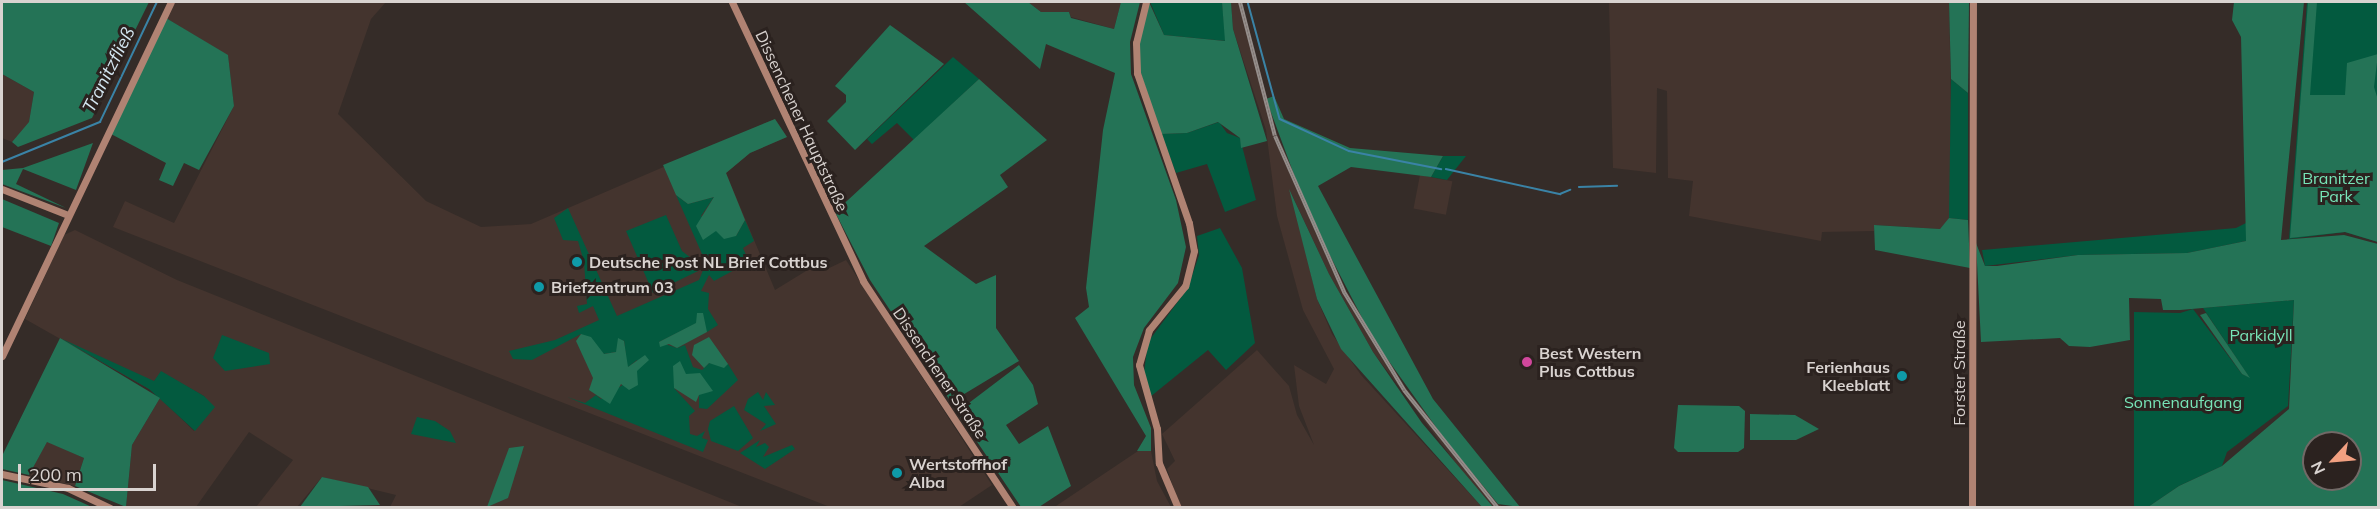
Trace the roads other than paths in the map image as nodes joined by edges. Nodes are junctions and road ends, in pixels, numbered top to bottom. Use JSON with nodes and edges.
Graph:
{"nodes":[{"id":1,"x":171,"y":2,"type":"edge"},
{"id":2,"x":732,"y":2,"type":"edge"},
{"id":3,"x":1146,"y":2,"type":"edge"},
{"id":4,"x":1973,"y":2,"type":"edge"},
{"id":5,"x":2,"y":189,"type":"edge"},
{"id":6,"x":68,"y":215,"type":"junction"},
{"id":7,"x":849,"y":252,"type":"joint"},
{"id":8,"x":2,"y":356,"type":"edge"},
{"id":9,"x":2,"y":474,"type":"edge"},
{"id":10,"x":110,"y":507,"type":"edge"},
{"id":11,"x":1013,"y":507,"type":"edge"},
{"id":12,"x":1178,"y":507,"type":"edge"},
{"id":13,"x":1972,"y":507,"type":"edge"}],
"edges":[{"from":1,"to":6,"type":"street"},
{"from":2,"to":7,"type":"street","name":"Dissenchener Hauptstraße"},
{"from":3,"to":12,"type":"street"},
{"from":4,"to":13,"type":"street","name":"Forster Straße"},
{"from":5,"to":6,"type":"street"},
{"from":6,"to":8,"type":"street"},
{"from":7,"to":11,"type":"street","name":"Dissenchener Straße"},
{"from":9,"to":10,"type":"street"}]}
